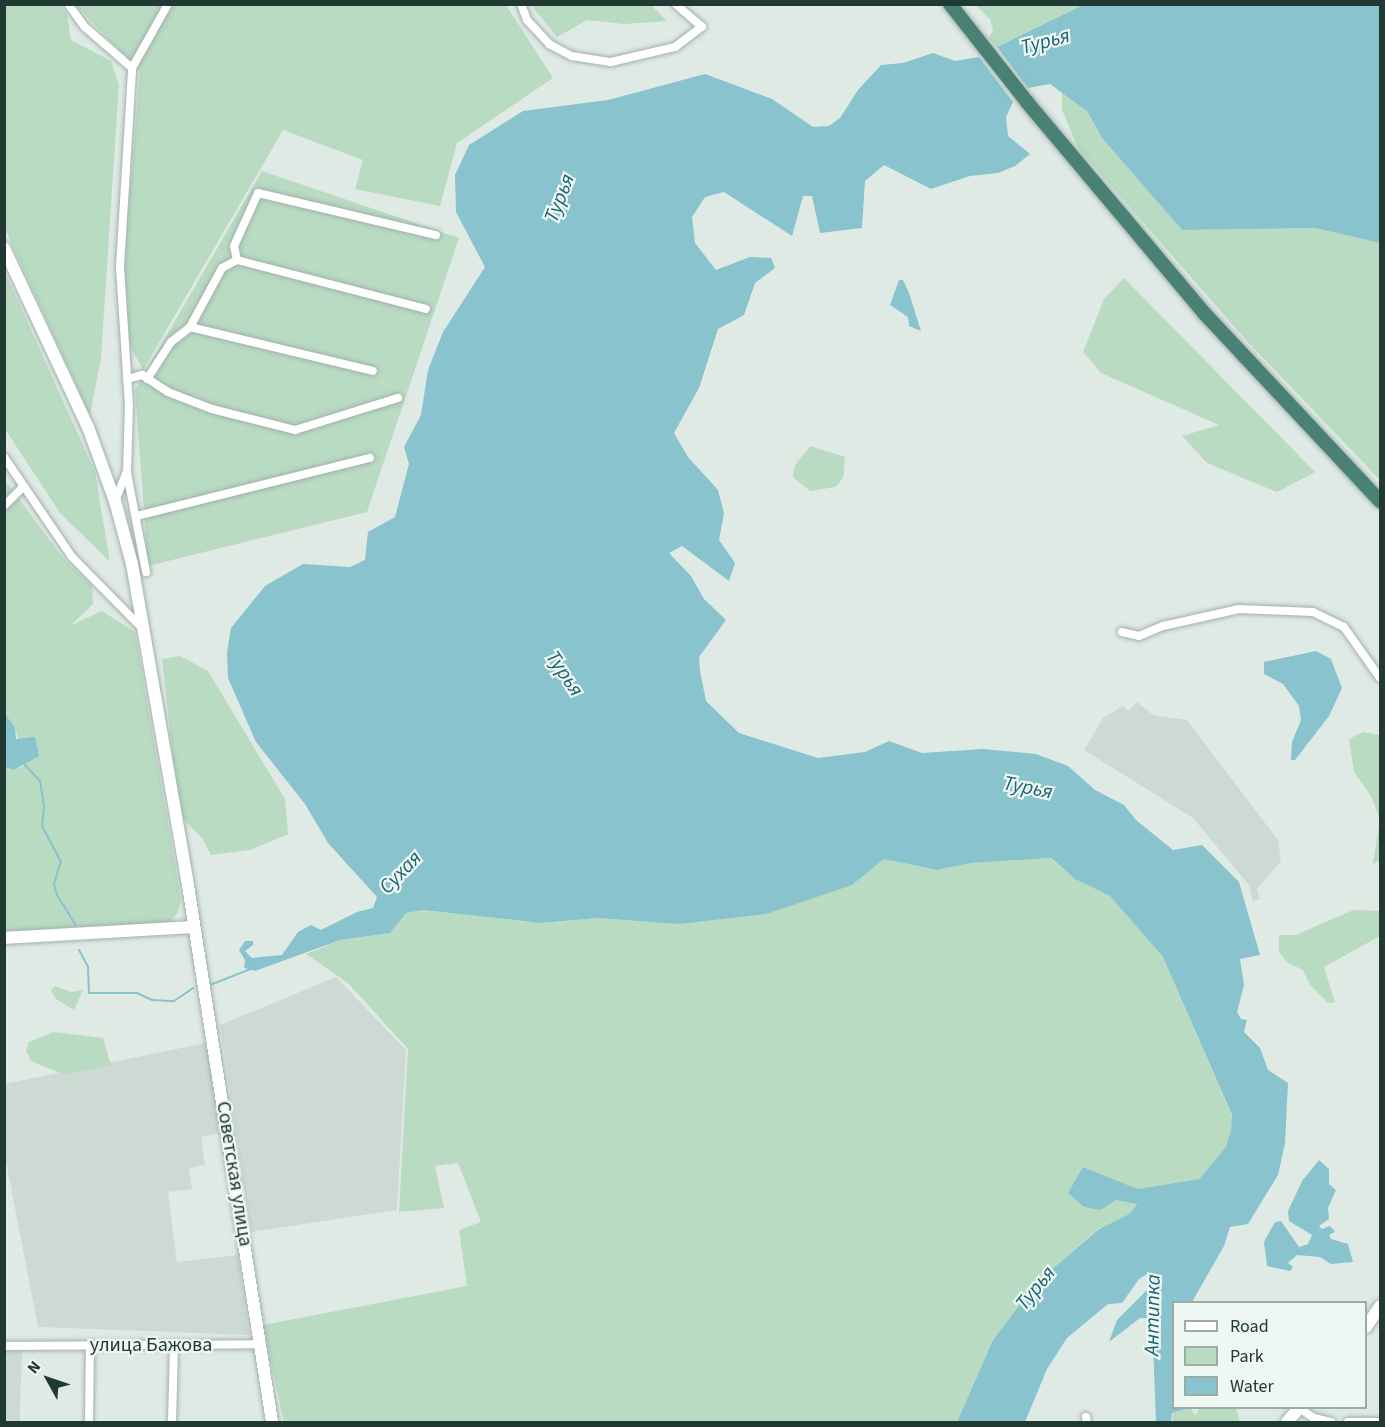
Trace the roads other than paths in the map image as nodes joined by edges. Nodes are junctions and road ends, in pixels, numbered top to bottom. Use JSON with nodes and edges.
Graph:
{"nodes":[{"id":1,"x":68,"y":4,"type":"edge"},
{"id":2,"x":168,"y":4,"type":"edge"},
{"id":3,"x":520,"y":4,"type":"edge"},
{"id":4,"x":676,"y":4,"type":"edge"},
{"id":5,"x":950,"y":4,"type":"edge"},
{"id":6,"x":686,"y":9,"type":"edge"},
{"id":7,"x":132,"y":68,"type":"junction"},
{"id":8,"x":436,"y":235,"type":"dead end"},
{"id":9,"x":4,"y":248,"type":"edge"},
{"id":10,"x":237,"y":260,"type":"junction"},
{"id":11,"x":426,"y":309,"type":"dead end"},
{"id":12,"x":189,"y":327,"type":"junction"},
{"id":13,"x":373,"y":371,"type":"dead end"},
{"id":14,"x":147,"y":379,"type":"junction"},
{"id":15,"x":127,"y":380,"type":"junction"},
{"id":16,"x":398,"y":398,"type":"dead end"},
{"id":17,"x":4,"y":457,"type":"edge"},
{"id":18,"x":370,"y":458,"type":"dead end"},
{"id":19,"x":127,"y":472,"type":"junction"},
{"id":20,"x":24,"y":486,"type":"junction"},
{"id":21,"x":115,"y":501,"type":"junction"},
{"id":22,"x":1380,"y":501,"type":"edge"},
{"id":23,"x":4,"y":506,"type":"edge"},
{"id":24,"x":137,"y":516,"type":"junction"},
{"id":25,"x":146,"y":572,"type":"dead end"},
{"id":26,"x":145,"y":631,"type":"junction"},
{"id":27,"x":1122,"y":632,"type":"dead end"},
{"id":28,"x":1380,"y":678,"type":"edge"},
{"id":29,"x":192,"y":927,"type":"junction"},
{"id":30,"x":4,"y":938,"type":"edge"},
{"id":31,"x":1380,"y":1306,"type":"edge"},
{"id":32,"x":1380,"y":1321,"type":"edge"},
{"id":33,"x":1367,"y":1324,"type":"edge"},
{"id":34,"x":1367,"y":1331,"type":"edge"},
{"id":35,"x":174,"y":1344,"type":"junction"},
{"id":36,"x":261,"y":1344,"type":"junction"},
{"id":37,"x":90,"y":1345,"type":"junction"},
{"id":38,"x":4,"y":1346,"type":"edge"},
{"id":39,"x":1298,"y":1409,"type":"edge"},
{"id":40,"x":1300,"y":1409,"type":"edge"},
{"id":41,"x":88,"y":1422,"type":"edge"},
{"id":42,"x":172,"y":1422,"type":"edge"},
{"id":43,"x":272,"y":1422,"type":"edge"},
{"id":44,"x":1287,"y":1422,"type":"edge"},
{"id":45,"x":1332,"y":1422,"type":"edge"},
{"id":46,"x":1348,"y":1422,"type":"edge"},
{"id":47,"x":1380,"y":1422,"type":"edge"}],
"edges":[{"from":1,"to":7,"type":"street"},
{"from":2,"to":7,"type":"street"},
{"from":3,"to":6,"type":"street"},
{"from":4,"to":6,"type":"street"},
{"from":5,"to":22,"type":"highway"},
{"from":7,"to":15,"type":"street"},
{"from":8,"to":10,"type":"street"},
{"from":9,"to":21,"type":"main road","name":"Советская улица"},
{"from":10,"to":11,"type":"street"},
{"from":10,"to":12,"type":"street"},
{"from":12,"to":13,"type":"street"},
{"from":12,"to":14,"type":"street"},
{"from":14,"to":15,"type":"street"},
{"from":14,"to":16,"type":"street"},
{"from":15,"to":19,"type":"street"},
{"from":17,"to":20,"type":"street"},
{"from":18,"to":24,"type":"street"},
{"from":19,"to":21,"type":"street"},
{"from":19,"to":24,"type":"street"},
{"from":20,"to":23,"type":"street"},
{"from":20,"to":26,"type":"street"},
{"from":21,"to":26,"type":"main road","name":"Советская улица"},
{"from":24,"to":25,"type":"street"},
{"from":26,"to":29,"type":"main road","name":"Советская улица"},
{"from":27,"to":28,"type":"street"},
{"from":29,"to":30,"type":"main road"},
{"from":29,"to":36,"type":"main road","name":"Советская улица"},
{"from":31,"to":33,"type":"main road"},
{"from":32,"to":34,"type":"main road"},
{"from":35,"to":36,"type":"street","name":"улица Бажова"},
{"from":35,"to":37,"type":"street","name":"улица Бажова"},
{"from":35,"to":42,"type":"street"},
{"from":36,"to":43,"type":"main road","name":"Советская улица"},
{"from":37,"to":38,"type":"street","name":"улица Бажова"},
{"from":37,"to":41,"type":"street"},
{"from":39,"to":44,"type":"main road"},
{"from":40,"to":45,"type":"street"},
{"from":46,"to":47,"type":"street"}]}
